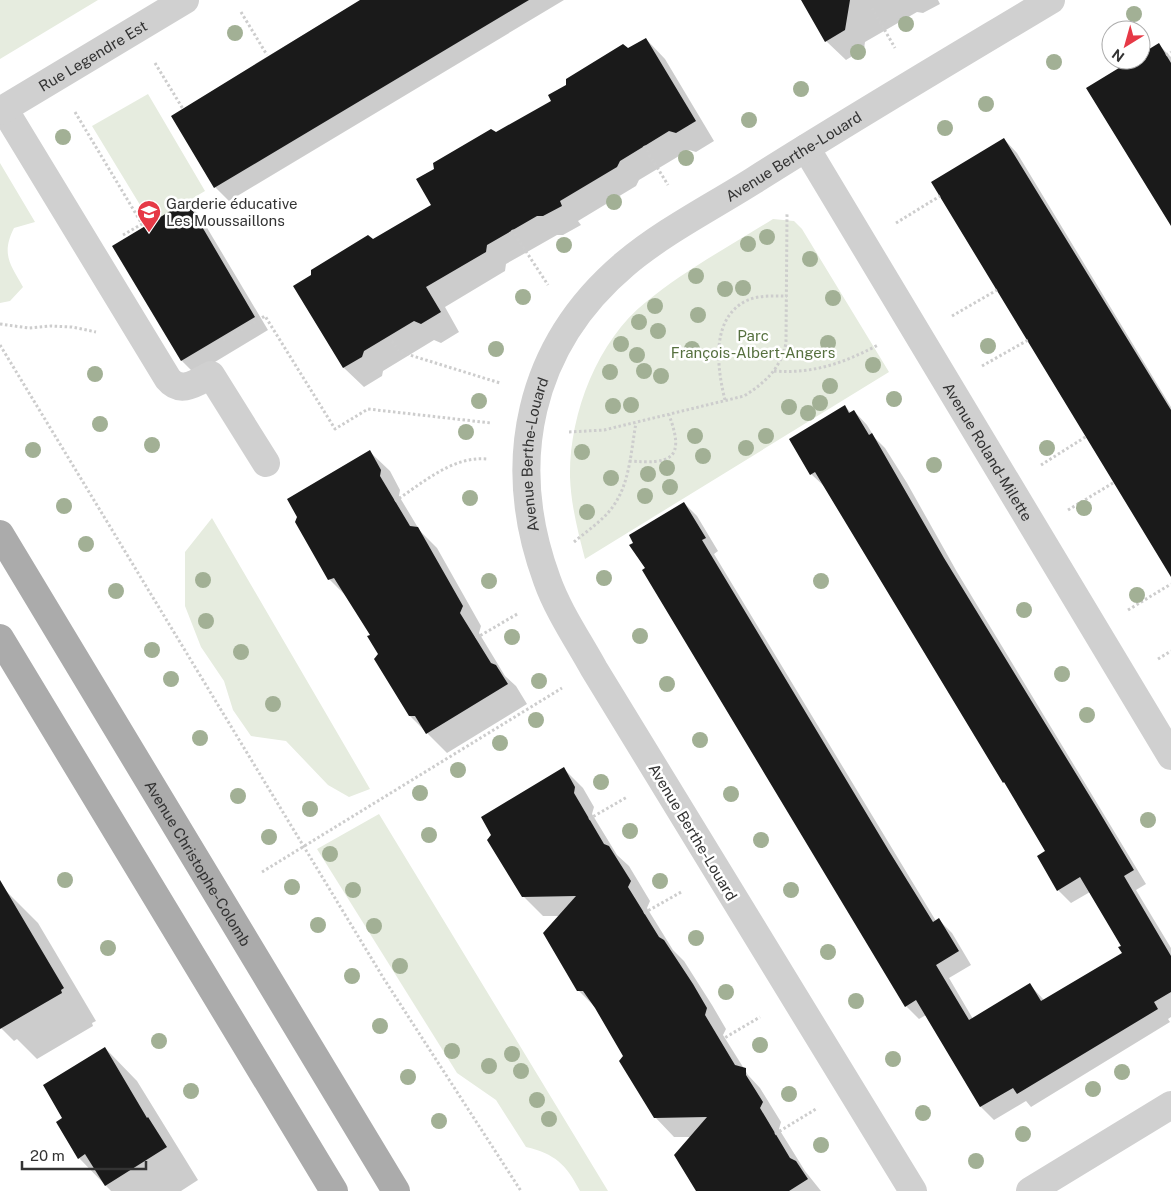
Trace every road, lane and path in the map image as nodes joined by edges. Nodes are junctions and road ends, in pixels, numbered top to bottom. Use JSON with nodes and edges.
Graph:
{"nodes":[{"id":1,"x":185,"y":0,"type":"edge"},
{"id":2,"x":1051,"y":0,"type":"edge"},
{"id":3,"x":872,"y":8,"type":"dead end"},
{"id":4,"x":241,"y":12,"type":"dead end"},
{"id":5,"x":895,"y":48,"type":"dead end"},
{"id":6,"x":1171,"y":52,"type":"edge"},
{"id":7,"x":267,"y":55,"type":"dead end"},
{"id":8,"x":1166,"y":55,"type":"dead end"},
{"id":9,"x":156,"y":63,"type":"dead end"},
{"id":10,"x":182,"y":109,"type":"dead end"},
{"id":11,"x":2,"y":110,"type":"edge"},
{"id":12,"x":75,"y":112,"type":"dead end"},
{"id":13,"x":644,"y":146,"type":"dead end"},
{"id":14,"x":806,"y":148,"type":"junction"},
{"id":15,"x":668,"y":184,"type":"dead end"},
{"id":16,"x":940,"y":196,"type":"dead end"},
{"id":17,"x":787,"y":214,"type":"dead end"},
{"id":18,"x":896,"y":222,"type":"dead end"},
{"id":19,"x":512,"y":230,"type":"dead end"},
{"id":20,"x":120,"y":237,"type":"dead end"},
{"id":21,"x":548,"y":285,"type":"dead end"},
{"id":22,"x":996,"y":290,"type":"dead end"},
{"id":23,"x":787,"y":296,"type":"junction"},
{"id":24,"x":952,"y":316,"type":"dead end"},
{"id":25,"x":0,"y":324,"type":"edge"},
{"id":26,"x":724,"y":327,"type":"junction"},
{"id":27,"x":729,"y":329,"type":"dead end"},
{"id":28,"x":389,"y":337,"type":"dead end"},
{"id":29,"x":1028,"y":340,"type":"dead end"},
{"id":30,"x":147,"y":344,"type":"junction"},
{"id":31,"x":0,"y":345,"type":"edge"},
{"id":32,"x":215,"y":345,"type":"dead end"},
{"id":33,"x":878,"y":345,"type":"dead end"},
{"id":34,"x":982,"y":366,"type":"dead end"},
{"id":35,"x":774,"y":371,"type":"junction"},
{"id":36,"x":500,"y":383,"type":"dead end"},
{"id":37,"x":725,"y":400,"type":"junction"},
{"id":38,"x":669,"y":415,"type":"junction"},
{"id":39,"x":636,"y":422,"type":"junction"},
{"id":40,"x":491,"y":423,"type":"dead end"},
{"id":41,"x":569,"y":432,"type":"dead end"},
{"id":42,"x":1086,"y":436,"type":"dead end"},
{"id":43,"x":487,"y":459,"type":"dead end"},
{"id":44,"x":629,"y":461,"type":"junction"},
{"id":45,"x":266,"y":463,"type":"dead end"},
{"id":46,"x":1041,"y":464,"type":"dead end"},
{"id":47,"x":1113,"y":483,"type":"dead end"},
{"id":48,"x":395,"y":501,"type":"dead end"},
{"id":49,"x":1068,"y":510,"type":"dead end"},
{"id":50,"x":0,"y":534,"type":"edge"},
{"id":51,"x":574,"y":542,"type":"dead end"},
{"id":52,"x":1171,"y":584,"type":"edge"},
{"id":53,"x":1128,"y":610,"type":"dead end"},
{"id":54,"x":519,"y":613,"type":"dead end"},
{"id":55,"x":0,"y":638,"type":"edge"},
{"id":56,"x":476,"y":638,"type":"dead end"},
{"id":57,"x":1171,"y":651,"type":"edge"},
{"id":58,"x":1158,"y":659,"type":"dead end"},
{"id":59,"x":562,"y":688,"type":"dead end"},
{"id":60,"x":1171,"y":756,"type":"edge"},
{"id":61,"x":627,"y":797,"type":"dead end"},
{"id":62,"x":589,"y":819,"type":"dead end"},
{"id":63,"x":304,"y":846,"type":"junction"},
{"id":64,"x":262,"y":872,"type":"dead end"},
{"id":65,"x":683,"y":891,"type":"dead end"},
{"id":66,"x":644,"y":913,"type":"dead end"},
{"id":67,"x":760,"y":1017,"type":"dead end"},
{"id":68,"x":720,"y":1040,"type":"dead end"},
{"id":69,"x":1171,"y":1105,"type":"edge"},
{"id":70,"x":816,"y":1109,"type":"dead end"},
{"id":71,"x":775,"y":1134,"type":"dead end"},
{"id":72,"x":334,"y":1191,"type":"edge"},
{"id":73,"x":396,"y":1191,"type":"edge"},
{"id":74,"x":521,"y":1191,"type":"edge"},
{"id":75,"x":913,"y":1191,"type":"edge"},
{"id":76,"x":1030,"y":1191,"type":"edge"}],
"edges":[{"from":1,"to":11,"type":"street","name":"Rue Legendre Est"},
{"from":2,"to":14,"type":"street","name":"Avenue Berthe-Louard"},
{"from":3,"to":5,"type":"path"},
{"from":4,"to":7,"type":"path"},
{"from":6,"to":8,"type":"path"},
{"from":9,"to":10,"type":"path"},
{"from":11,"to":30,"type":"street"},
{"from":12,"to":20,"type":"path"},
{"from":13,"to":15,"type":"path"},
{"from":14,"to":60,"type":"street","name":"Avenue Roland-Milette"},
{"from":14,"to":75,"type":"street","name":"Avenue Berthe-Louard"},
{"from":16,"to":18,"type":"path"},
{"from":17,"to":23,"type":"path"},
{"from":19,"to":21,"type":"path"},
{"from":22,"to":24,"type":"path"},
{"from":23,"to":26,"type":"path"},
{"from":23,"to":35,"type":"path"},
{"from":25,"to":30,"type":"path"},
{"from":26,"to":27,"type":"path"},
{"from":26,"to":37,"type":"path"},
{"from":28,"to":36,"type":"path"},
{"from":29,"to":34,"type":"path"},
{"from":30,"to":45,"type":"street"},
{"from":31,"to":63,"type":"path"},
{"from":32,"to":40,"type":"path"},
{"from":33,"to":35,"type":"path"},
{"from":35,"to":37,"type":"path"},
{"from":37,"to":38,"type":"path"},
{"from":38,"to":39,"type":"path"},
{"from":38,"to":44,"type":"path"},
{"from":39,"to":41,"type":"path"},
{"from":39,"to":44,"type":"path"},
{"from":42,"to":46,"type":"path"},
{"from":43,"to":48,"type":"path"},
{"from":44,"to":51,"type":"path"},
{"from":47,"to":49,"type":"path"},
{"from":50,"to":73,"type":"main road","name":"Avenue Christophe-Colomb"},
{"from":52,"to":53,"type":"path"},
{"from":54,"to":56,"type":"path"},
{"from":55,"to":72,"type":"main road"},
{"from":57,"to":58,"type":"path"},
{"from":59,"to":63,"type":"path"},
{"from":61,"to":62,"type":"path"},
{"from":63,"to":64,"type":"path"},
{"from":63,"to":74,"type":"path"},
{"from":65,"to":66,"type":"path"},
{"from":67,"to":68,"type":"path"},
{"from":69,"to":76,"type":"street"},
{"from":70,"to":71,"type":"path"}]}
